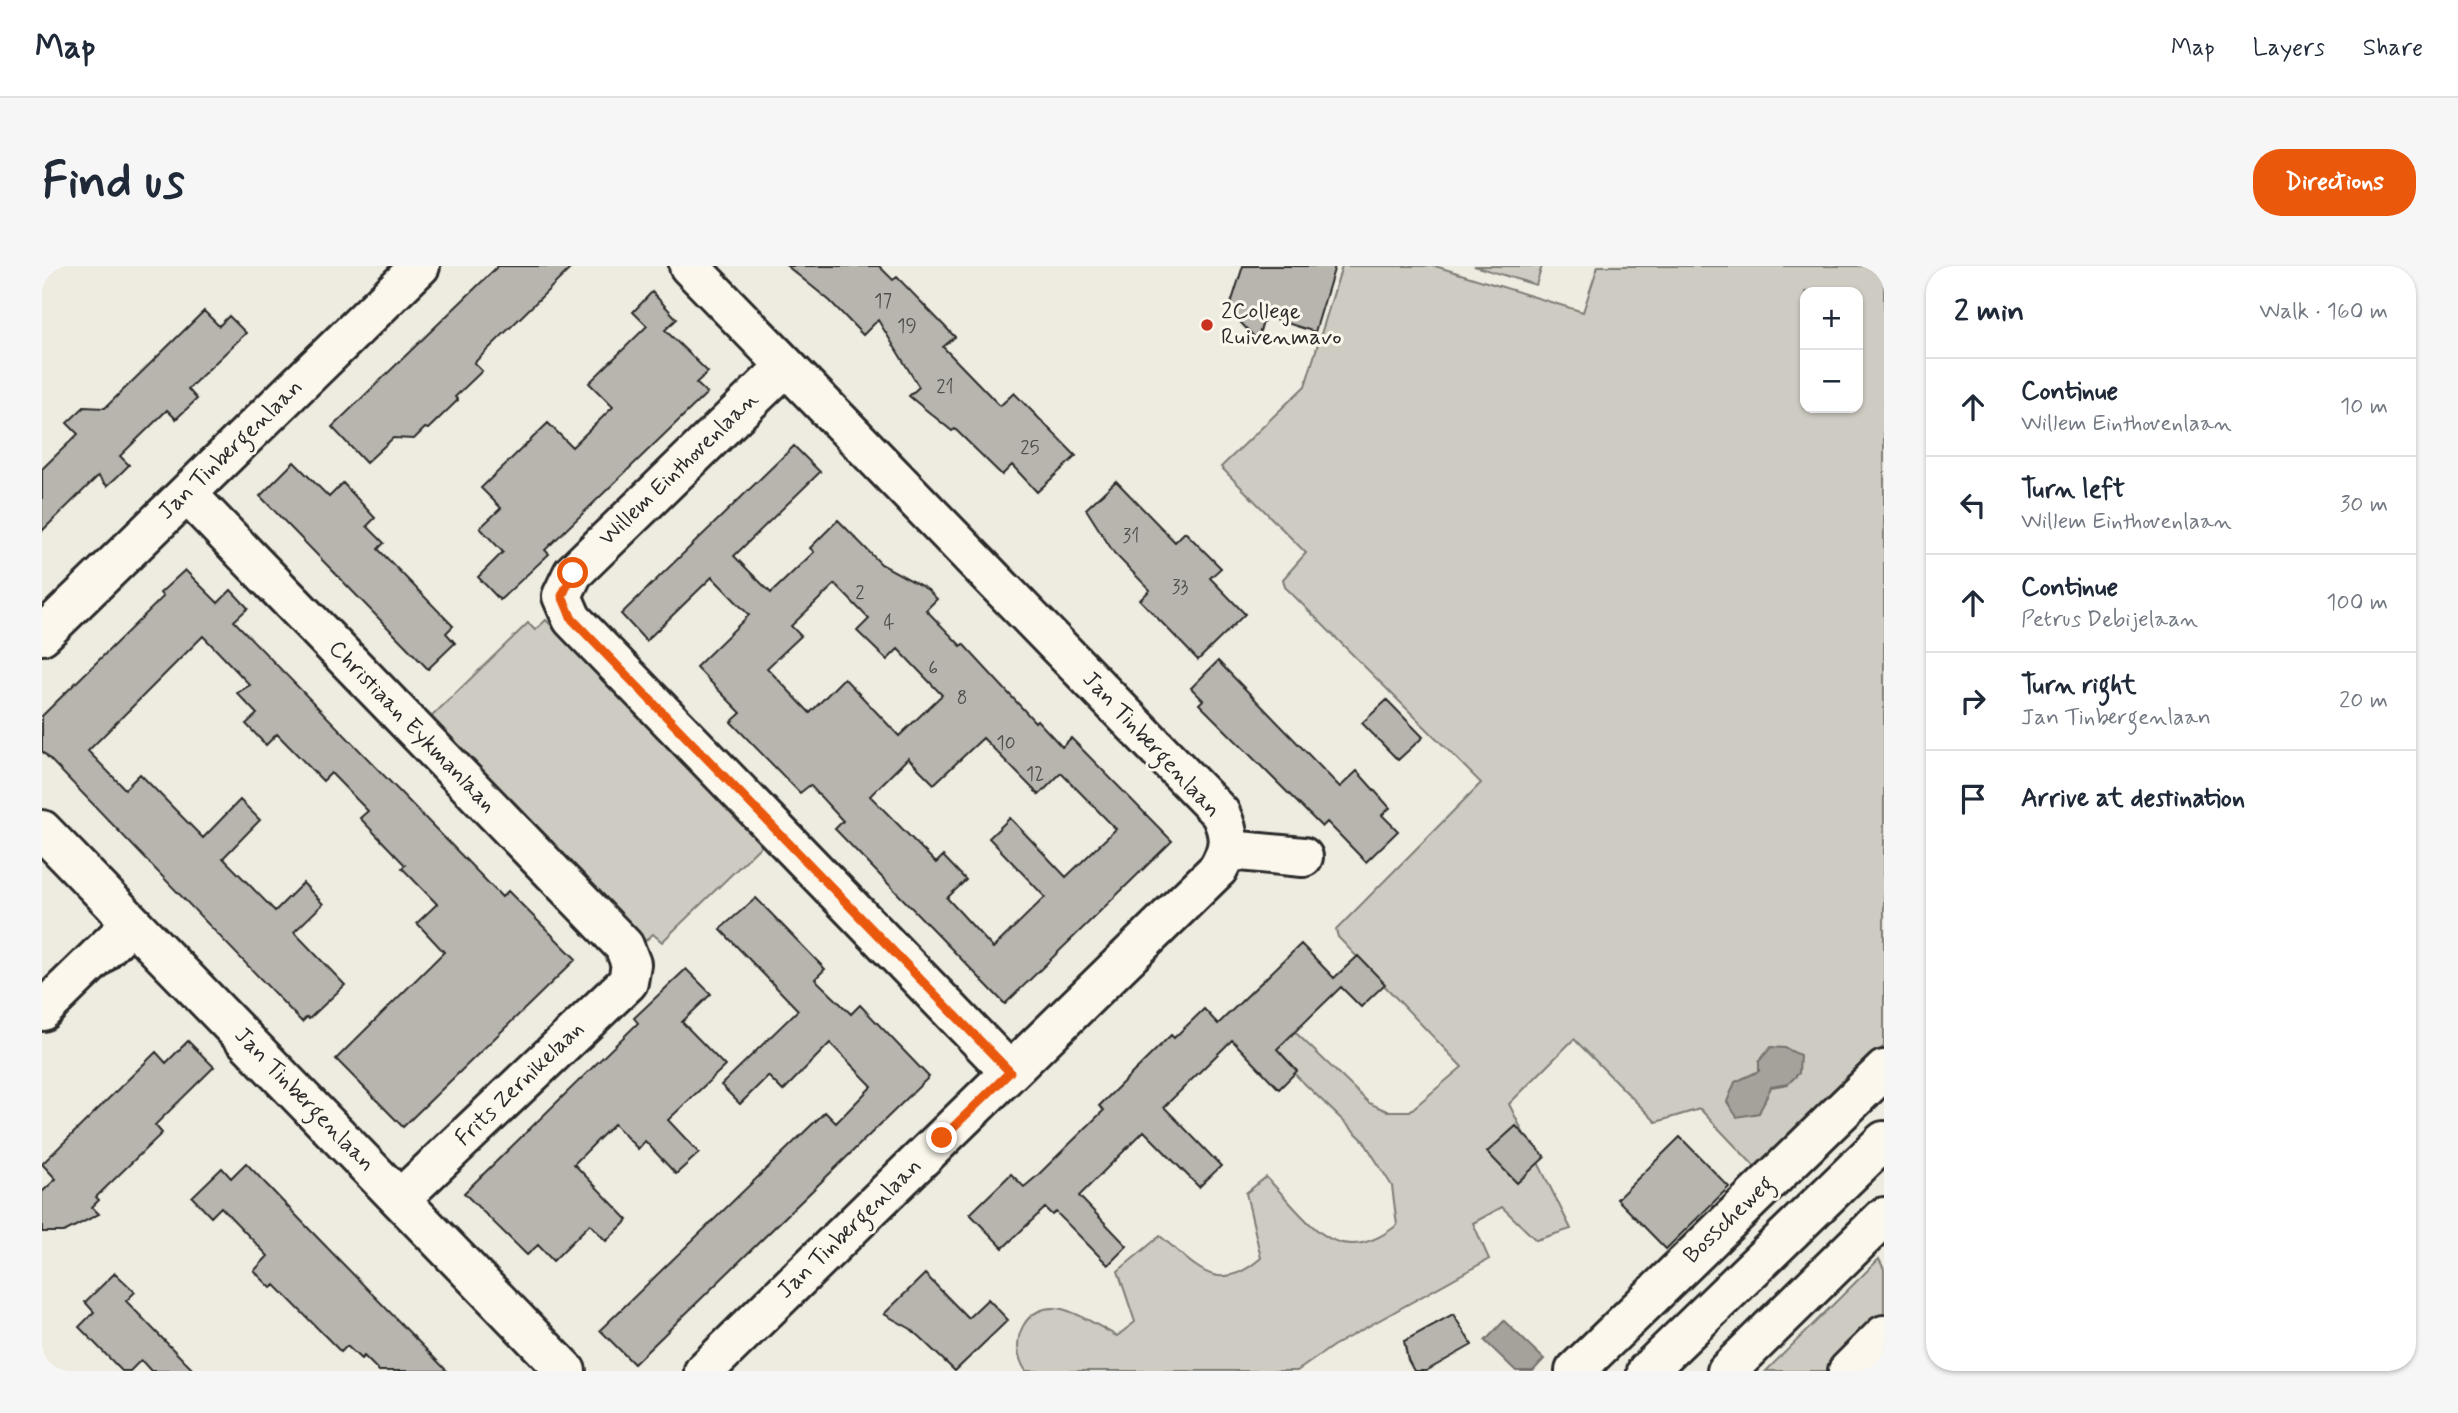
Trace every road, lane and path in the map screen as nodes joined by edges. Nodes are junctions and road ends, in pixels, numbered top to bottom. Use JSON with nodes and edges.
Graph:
{"nodes":[{"id":1,"x":420,"y":266,"type":"edge"},
{"id":2,"x":689,"y":266,"type":"edge"},
{"id":3,"x":786,"y":366,"type":"junction"},
{"id":4,"x":187,"y":494,"type":"junction"},
{"id":5,"x":42,"y":635,"type":"edge"},
{"id":6,"x":42,"y":830,"type":"edge"},
{"id":7,"x":1229,"y":850,"type":"junction"},
{"id":8,"x":1303,"y":857,"type":"dead end"},
{"id":9,"x":132,"y":923,"type":"junction"},
{"id":10,"x":632,"y":964,"type":"joint"},
{"id":11,"x":42,"y":1011,"type":"edge"},
{"id":12,"x":1884,"y":1070,"type":"edge"},
{"id":13,"x":1010,"y":1072,"type":"junction"},
{"id":14,"x":1884,"y":1141,"type":"edge"},
{"id":15,"x":400,"y":1199,"type":"junction"},
{"id":16,"x":1884,"y":1217,"type":"edge"},
{"id":17,"x":1884,"y":1335,"type":"edge"},
{"id":18,"x":566,"y":1371,"type":"edge"},
{"id":19,"x":704,"y":1371,"type":"edge"},
{"id":20,"x":1574,"y":1371,"type":"edge"},
{"id":21,"x":1647,"y":1371,"type":"edge"},
{"id":22,"x":1727,"y":1371,"type":"edge"},
{"id":23,"x":1848,"y":1371,"type":"edge"}],
"edges":[{"from":1,"to":4,"type":"street","name":"Jan Tinbergenlaan"},
{"from":2,"to":3,"type":"street","name":"Jan Tinbergenlaan"},
{"from":3,"to":7,"type":"street","name":"Jan Tinbergenlaan"},
{"from":3,"to":13,"type":"street","name":"Willem Einthovenlaan"},
{"from":4,"to":5,"type":"street","name":"Jan Tinbergenlaan"},
{"from":4,"to":10,"type":"street","name":"Christiaan Eykmanlaan"},
{"from":6,"to":9,"type":"street","name":"Jan Tinbergenlaan"},
{"from":7,"to":8,"type":"street"},
{"from":7,"to":13,"type":"street","name":"Jan Tinbergenlaan"},
{"from":9,"to":11,"type":"street"},
{"from":9,"to":15,"type":"street","name":"Jan Tinbergenlaan"},
{"from":10,"to":15,"type":"street","name":"Frits Zernikelaan"},
{"from":12,"to":20,"type":"street","name":"Bosscheweg"},
{"from":13,"to":19,"type":"street","name":"Jan Tinbergenlaan"},
{"from":14,"to":21,"type":"street"},
{"from":15,"to":18,"type":"street","name":"Jan Tinbergenlaan"},
{"from":16,"to":22,"type":"street"},
{"from":17,"to":23,"type":"street"}]}
